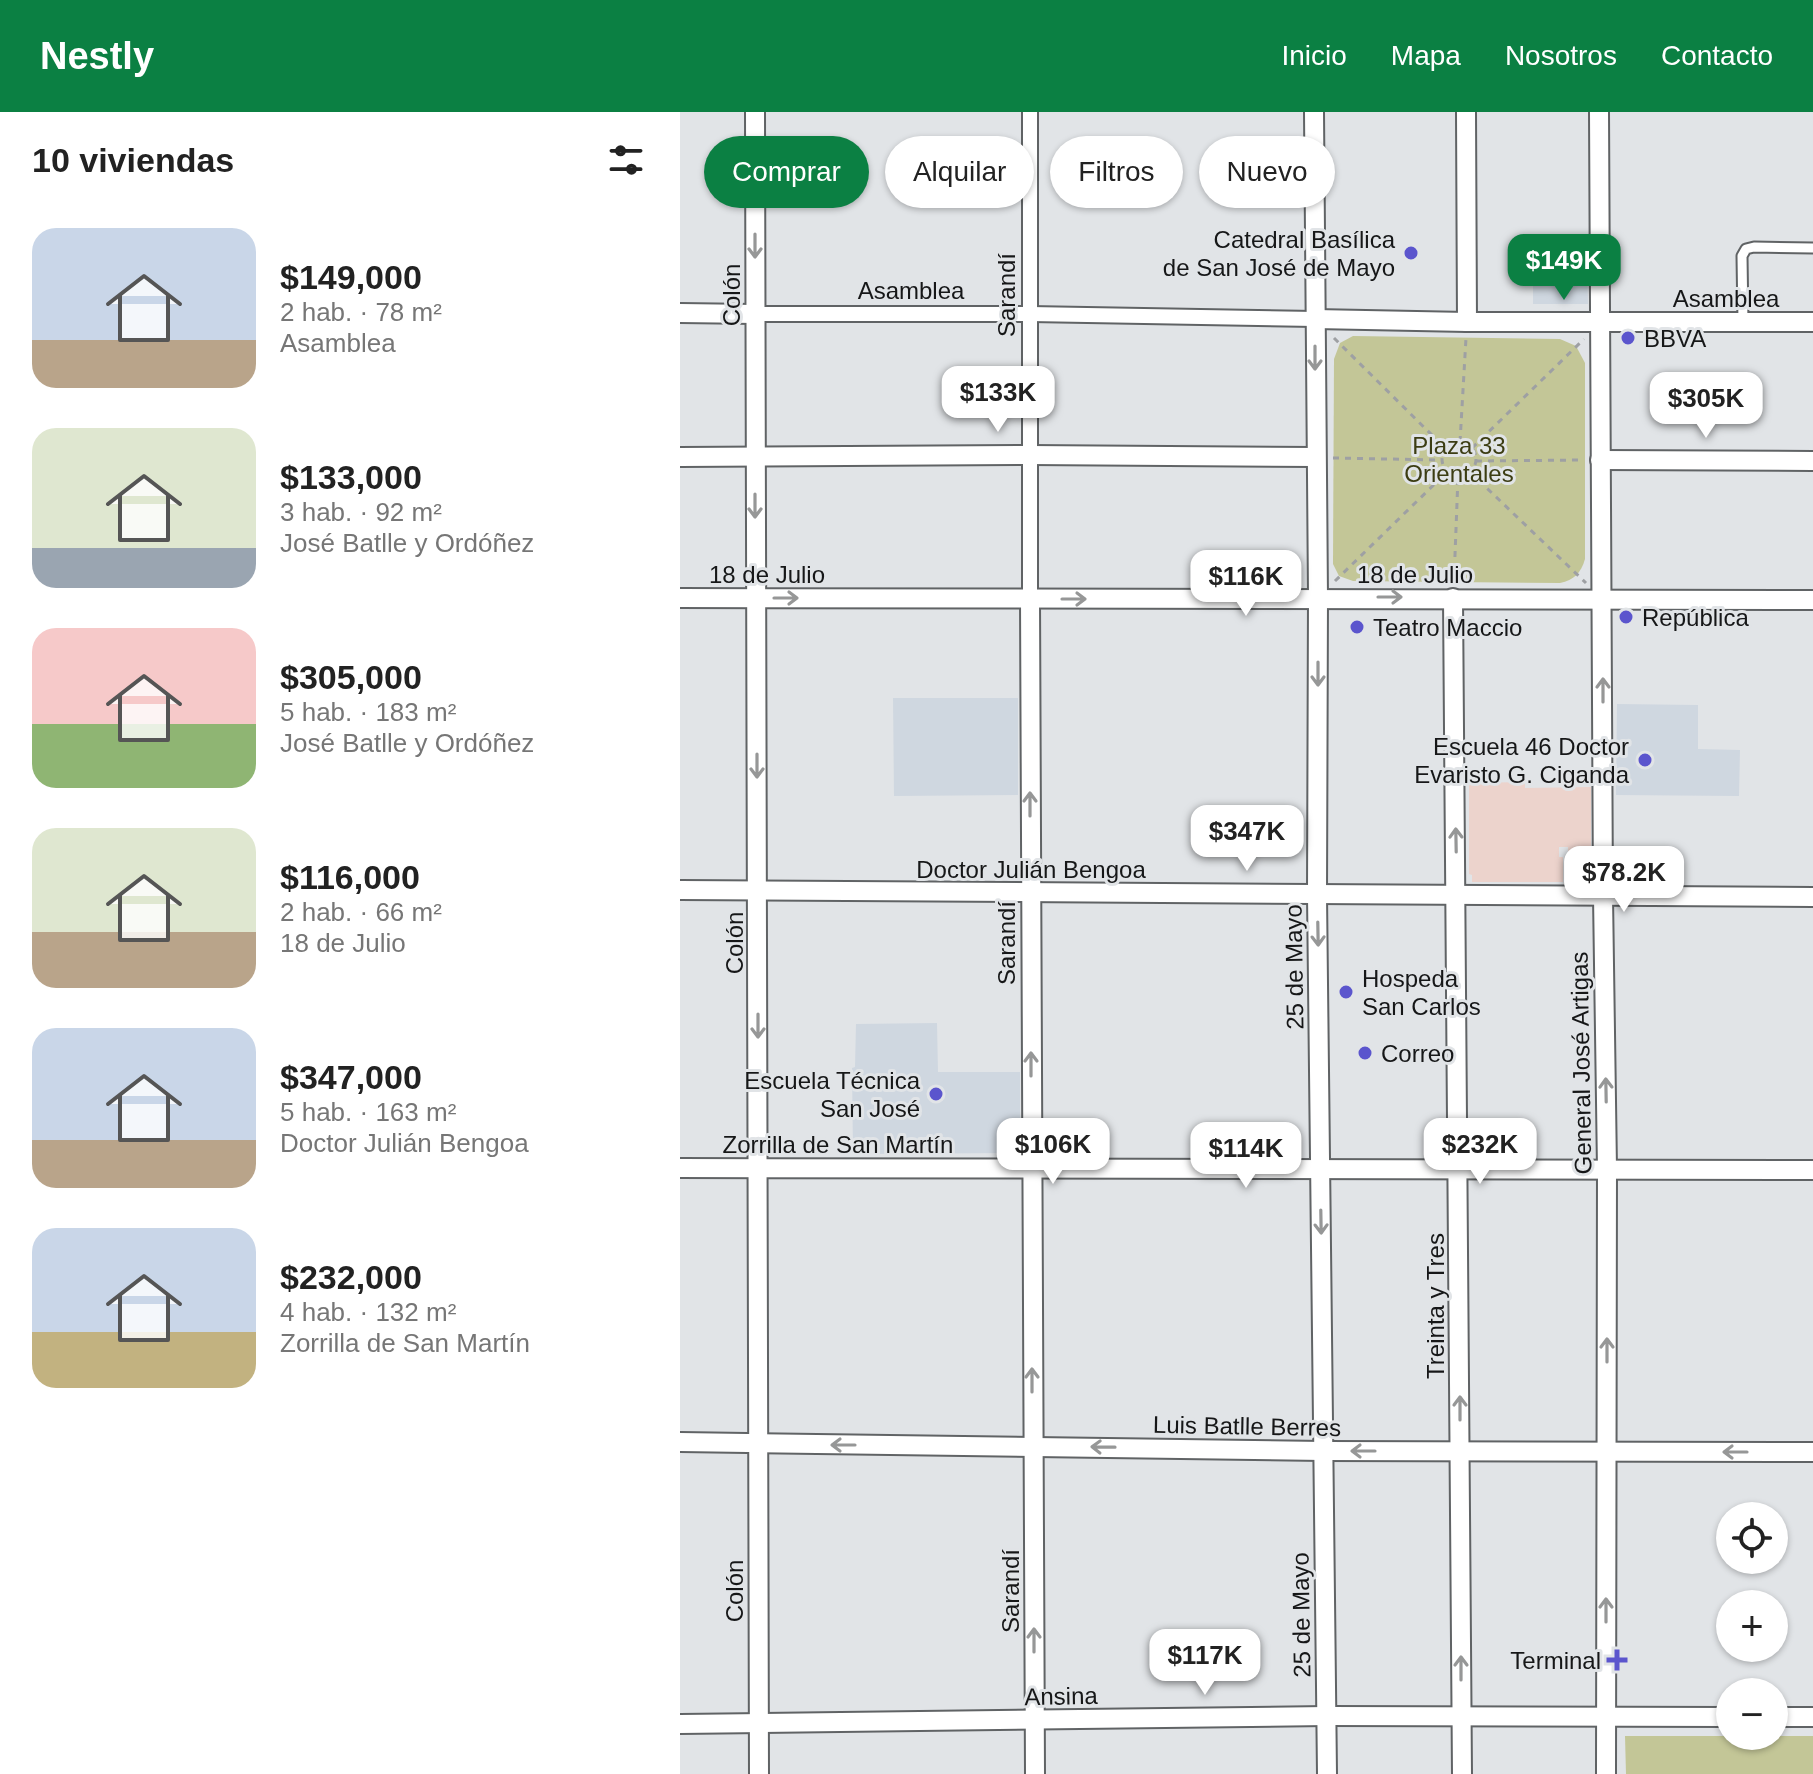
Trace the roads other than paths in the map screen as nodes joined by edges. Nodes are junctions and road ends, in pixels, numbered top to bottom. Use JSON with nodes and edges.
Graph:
{"nodes":[{"id":1,"x":755,"y":112,"type":"edge"},
{"id":2,"x":1030,"y":112,"type":"edge"},
{"id":3,"x":1314,"y":112,"type":"edge"},
{"id":4,"x":1466,"y":112,"type":"edge"},
{"id":5,"x":1599,"y":112,"type":"edge"},
{"id":6,"x":1813,"y":248,"type":"edge"},
{"id":7,"x":680,"y":313,"type":"edge"},
{"id":8,"x":755,"y":314,"type":"junction"},
{"id":9,"x":1030,"y":314,"type":"junction"},
{"id":10,"x":1315,"y":319,"type":"junction"},
{"id":11,"x":1467,"y":322,"type":"junction"},
{"id":12,"x":1743,"y":322,"type":"junction"},
{"id":13,"x":1813,"y":322,"type":"edge"},
{"id":14,"x":1601,"y":323,"type":"junction"},
{"id":15,"x":1029,"y":455,"type":"junction"},
{"id":16,"x":680,"y":457,"type":"edge"},
{"id":17,"x":1315,"y":457,"type":"junction"},
{"id":18,"x":755,"y":458,"type":"junction"},
{"id":19,"x":1600,"y":460,"type":"junction"},
{"id":20,"x":1813,"y":461,"type":"edge"},
{"id":21,"x":1318,"y":597,"type":"junction"},
{"id":22,"x":680,"y":598,"type":"edge"},
{"id":23,"x":756,"y":598,"type":"junction"},
{"id":24,"x":1453,"y":598,"type":"junction"},
{"id":25,"x":1030,"y":599,"type":"junction"},
{"id":26,"x":1603,"y":600,"type":"junction"},
{"id":27,"x":1813,"y":600,"type":"edge"},
{"id":28,"x":680,"y":890,"type":"edge"},
{"id":29,"x":758,"y":891,"type":"junction"},
{"id":30,"x":1030,"y":893,"type":"junction"},
{"id":31,"x":1317,"y":895,"type":"junction"},
{"id":32,"x":1457,"y":895,"type":"junction"},
{"id":33,"x":1603,"y":896,"type":"junction"},
{"id":34,"x":1813,"y":897,"type":"edge"},
{"id":35,"x":680,"y":1168,"type":"edge"},
{"id":36,"x":1031,"y":1168,"type":"junction"},
{"id":37,"x":758,"y":1169,"type":"junction"},
{"id":38,"x":1321,"y":1169,"type":"junction"},
{"id":39,"x":1459,"y":1169,"type":"junction"},
{"id":40,"x":1607,"y":1169,"type":"junction"},
{"id":41,"x":1813,"y":1170,"type":"edge"},
{"id":42,"x":680,"y":1442,"type":"edge"},
{"id":43,"x":758,"y":1444,"type":"junction"},
{"id":44,"x":1033,"y":1446,"type":"junction"},
{"id":45,"x":1323,"y":1451,"type":"junction"},
{"id":46,"x":1460,"y":1451,"type":"junction"},
{"id":47,"x":1813,"y":1452,"type":"edge"},
{"id":48,"x":1607,"y":1453,"type":"junction"},
{"id":49,"x":1462,"y":1715,"type":"junction"},
{"id":50,"x":1327,"y":1716,"type":"junction"},
{"id":51,"x":1606,"y":1716,"type":"junction"},
{"id":52,"x":1716,"y":1717,"type":"edge"},
{"id":53,"x":1788,"y":1717,"type":"edge"},
{"id":54,"x":1813,"y":1717,"type":"edge"},
{"id":55,"x":1034,"y":1720,"type":"junction"},
{"id":56,"x":758,"y":1723,"type":"junction"},
{"id":57,"x":680,"y":1724,"type":"edge"},
{"id":58,"x":759,"y":1774,"type":"edge"},
{"id":59,"x":1035,"y":1774,"type":"edge"},
{"id":60,"x":1327,"y":1774,"type":"edge"},
{"id":61,"x":1462,"y":1774,"type":"edge"},
{"id":62,"x":1606,"y":1774,"type":"edge"}],
"edges":[{"from":1,"to":8,"type":"street","name":"Colón","one_way":true},
{"from":2,"to":9,"type":"street","name":"Sarandí"},
{"from":3,"to":10,"type":"street","name":"25 de Mayo"},
{"from":4,"to":11,"type":"street"},
{"from":5,"to":14,"type":"street","name":"General José Artigas"},
{"from":6,"to":12,"type":"lane"},
{"from":7,"to":8,"type":"street","name":"Asamblea"},
{"from":8,"to":9,"type":"street","name":"Asamblea"},
{"from":8,"to":18,"type":"street","name":"Colón"},
{"from":9,"to":10,"type":"street","name":"Asamblea"},
{"from":9,"to":15,"type":"street","name":"Sarandí"},
{"from":10,"to":11,"type":"street","name":"Asamblea"},
{"from":10,"to":17,"type":"street","name":"25 de Mayo","one_way":true},
{"from":11,"to":14,"type":"street","name":"Asamblea"},
{"from":12,"to":13,"type":"street","name":"Asamblea"},
{"from":12,"to":14,"type":"street","name":"Asamblea"},
{"from":14,"to":19,"type":"street","name":"General José Artigas"},
{"from":15,"to":17,"type":"street"},
{"from":15,"to":18,"type":"street"},
{"from":15,"to":25,"type":"street","name":"Sarandí"},
{"from":16,"to":18,"type":"street"},
{"from":17,"to":21,"type":"street","name":"25 de Mayo"},
{"from":18,"to":23,"type":"street","name":"Colón","one_way":true},
{"from":19,"to":20,"type":"street"},
{"from":19,"to":26,"type":"street","name":"General José Artigas"},
{"from":21,"to":24,"type":"street","name":"18 de Julio","one_way":true},
{"from":25,"to":21,"type":"street","name":"18 de Julio","one_way":true},
{"from":21,"to":31,"type":"street","name":"25 de Mayo","one_way":true},
{"from":22,"to":23,"type":"street","name":"18 de Julio"},
{"from":23,"to":25,"type":"street","name":"18 de Julio","one_way":true},
{"from":23,"to":29,"type":"street","name":"Colón","one_way":true},
{"from":24,"to":26,"type":"street","name":"18 de Julio"},
{"from":32,"to":24,"type":"street","name":"Treinta y Tres","one_way":true},
{"from":30,"to":25,"type":"street","name":"Sarandí","one_way":true},
{"from":26,"to":27,"type":"street","name":"18 de Julio"},
{"from":33,"to":26,"type":"street","name":"General José Artigas","one_way":true},
{"from":28,"to":29,"type":"street","name":"Doctor Julián Bengoa"},
{"from":29,"to":30,"type":"street","name":"Doctor Julián Bengoa"},
{"from":29,"to":37,"type":"street","name":"Colón","one_way":true},
{"from":30,"to":31,"type":"street","name":"Doctor Julián Bengoa"},
{"from":36,"to":30,"type":"street","name":"Sarandí","one_way":true},
{"from":31,"to":32,"type":"street","name":"Doctor Julián Bengoa"},
{"from":31,"to":38,"type":"street","name":"25 de Mayo","one_way":true},
{"from":32,"to":33,"type":"street","name":"Doctor Julián Bengoa"},
{"from":32,"to":39,"type":"street","name":"Treinta y Tres"},
{"from":33,"to":34,"type":"street","name":"Doctor Julián Bengoa"},
{"from":40,"to":33,"type":"street","name":"General José Artigas","one_way":true},
{"from":35,"to":37,"type":"street","name":"Zorrilla de San Martín"},
{"from":36,"to":37,"type":"street","name":"Zorrilla de San Martín"},
{"from":36,"to":38,"type":"street","name":"Zorrilla de San Martín"},
{"from":44,"to":36,"type":"street","name":"Sarandí","one_way":true},
{"from":37,"to":43,"type":"street","name":"Colón"},
{"from":38,"to":39,"type":"street","name":"Zorrilla de San Martín"},
{"from":38,"to":45,"type":"street","name":"25 de Mayo","one_way":true},
{"from":39,"to":40,"type":"street","name":"Zorrilla de San Martín"},
{"from":46,"to":39,"type":"street","name":"Treinta y Tres","one_way":true},
{"from":40,"to":41,"type":"street","name":"Zorrilla de San Martín"},
{"from":48,"to":40,"type":"street","name":"General José Artigas","one_way":true},
{"from":42,"to":43,"type":"street","name":"Luis Batlle Berres"},
{"from":44,"to":43,"type":"street","name":"Luis Batlle Berres","one_way":true},
{"from":43,"to":56,"type":"street","name":"Colón"},
{"from":45,"to":44,"type":"street","name":"Luis Batlle Berres","one_way":true},
{"from":55,"to":44,"type":"street","name":"Sarandí","one_way":true},
{"from":46,"to":45,"type":"street","name":"Luis Batlle Berres","one_way":true},
{"from":45,"to":50,"type":"street","name":"25 de Mayo"},
{"from":46,"to":48,"type":"street","name":"Luis Batlle Berres"},
{"from":49,"to":46,"type":"street","name":"Treinta y Tres","one_way":true},
{"from":47,"to":48,"type":"street","name":"Luis Batlle Berres","one_way":true},
{"from":51,"to":48,"type":"street","name":"General José Artigas","one_way":true},
{"from":49,"to":50,"type":"street","name":"Ansina"},
{"from":49,"to":51,"type":"street","name":"Ansina"},
{"from":49,"to":61,"type":"street","name":"Treinta y Tres"},
{"from":50,"to":55,"type":"street","name":"Ansina"},
{"from":50,"to":60,"type":"street","name":"25 de Mayo"},
{"from":51,"to":52,"type":"street","name":"Ansina"},
{"from":51,"to":62,"type":"street","name":"General José Artigas"},
{"from":53,"to":54,"type":"street"},
{"from":55,"to":56,"type":"street","name":"Ansina"},
{"from":55,"to":59,"type":"street","name":"Sarandí"},
{"from":56,"to":57,"type":"street","name":"Ansina"},
{"from":56,"to":58,"type":"street","name":"Colón"}]}
